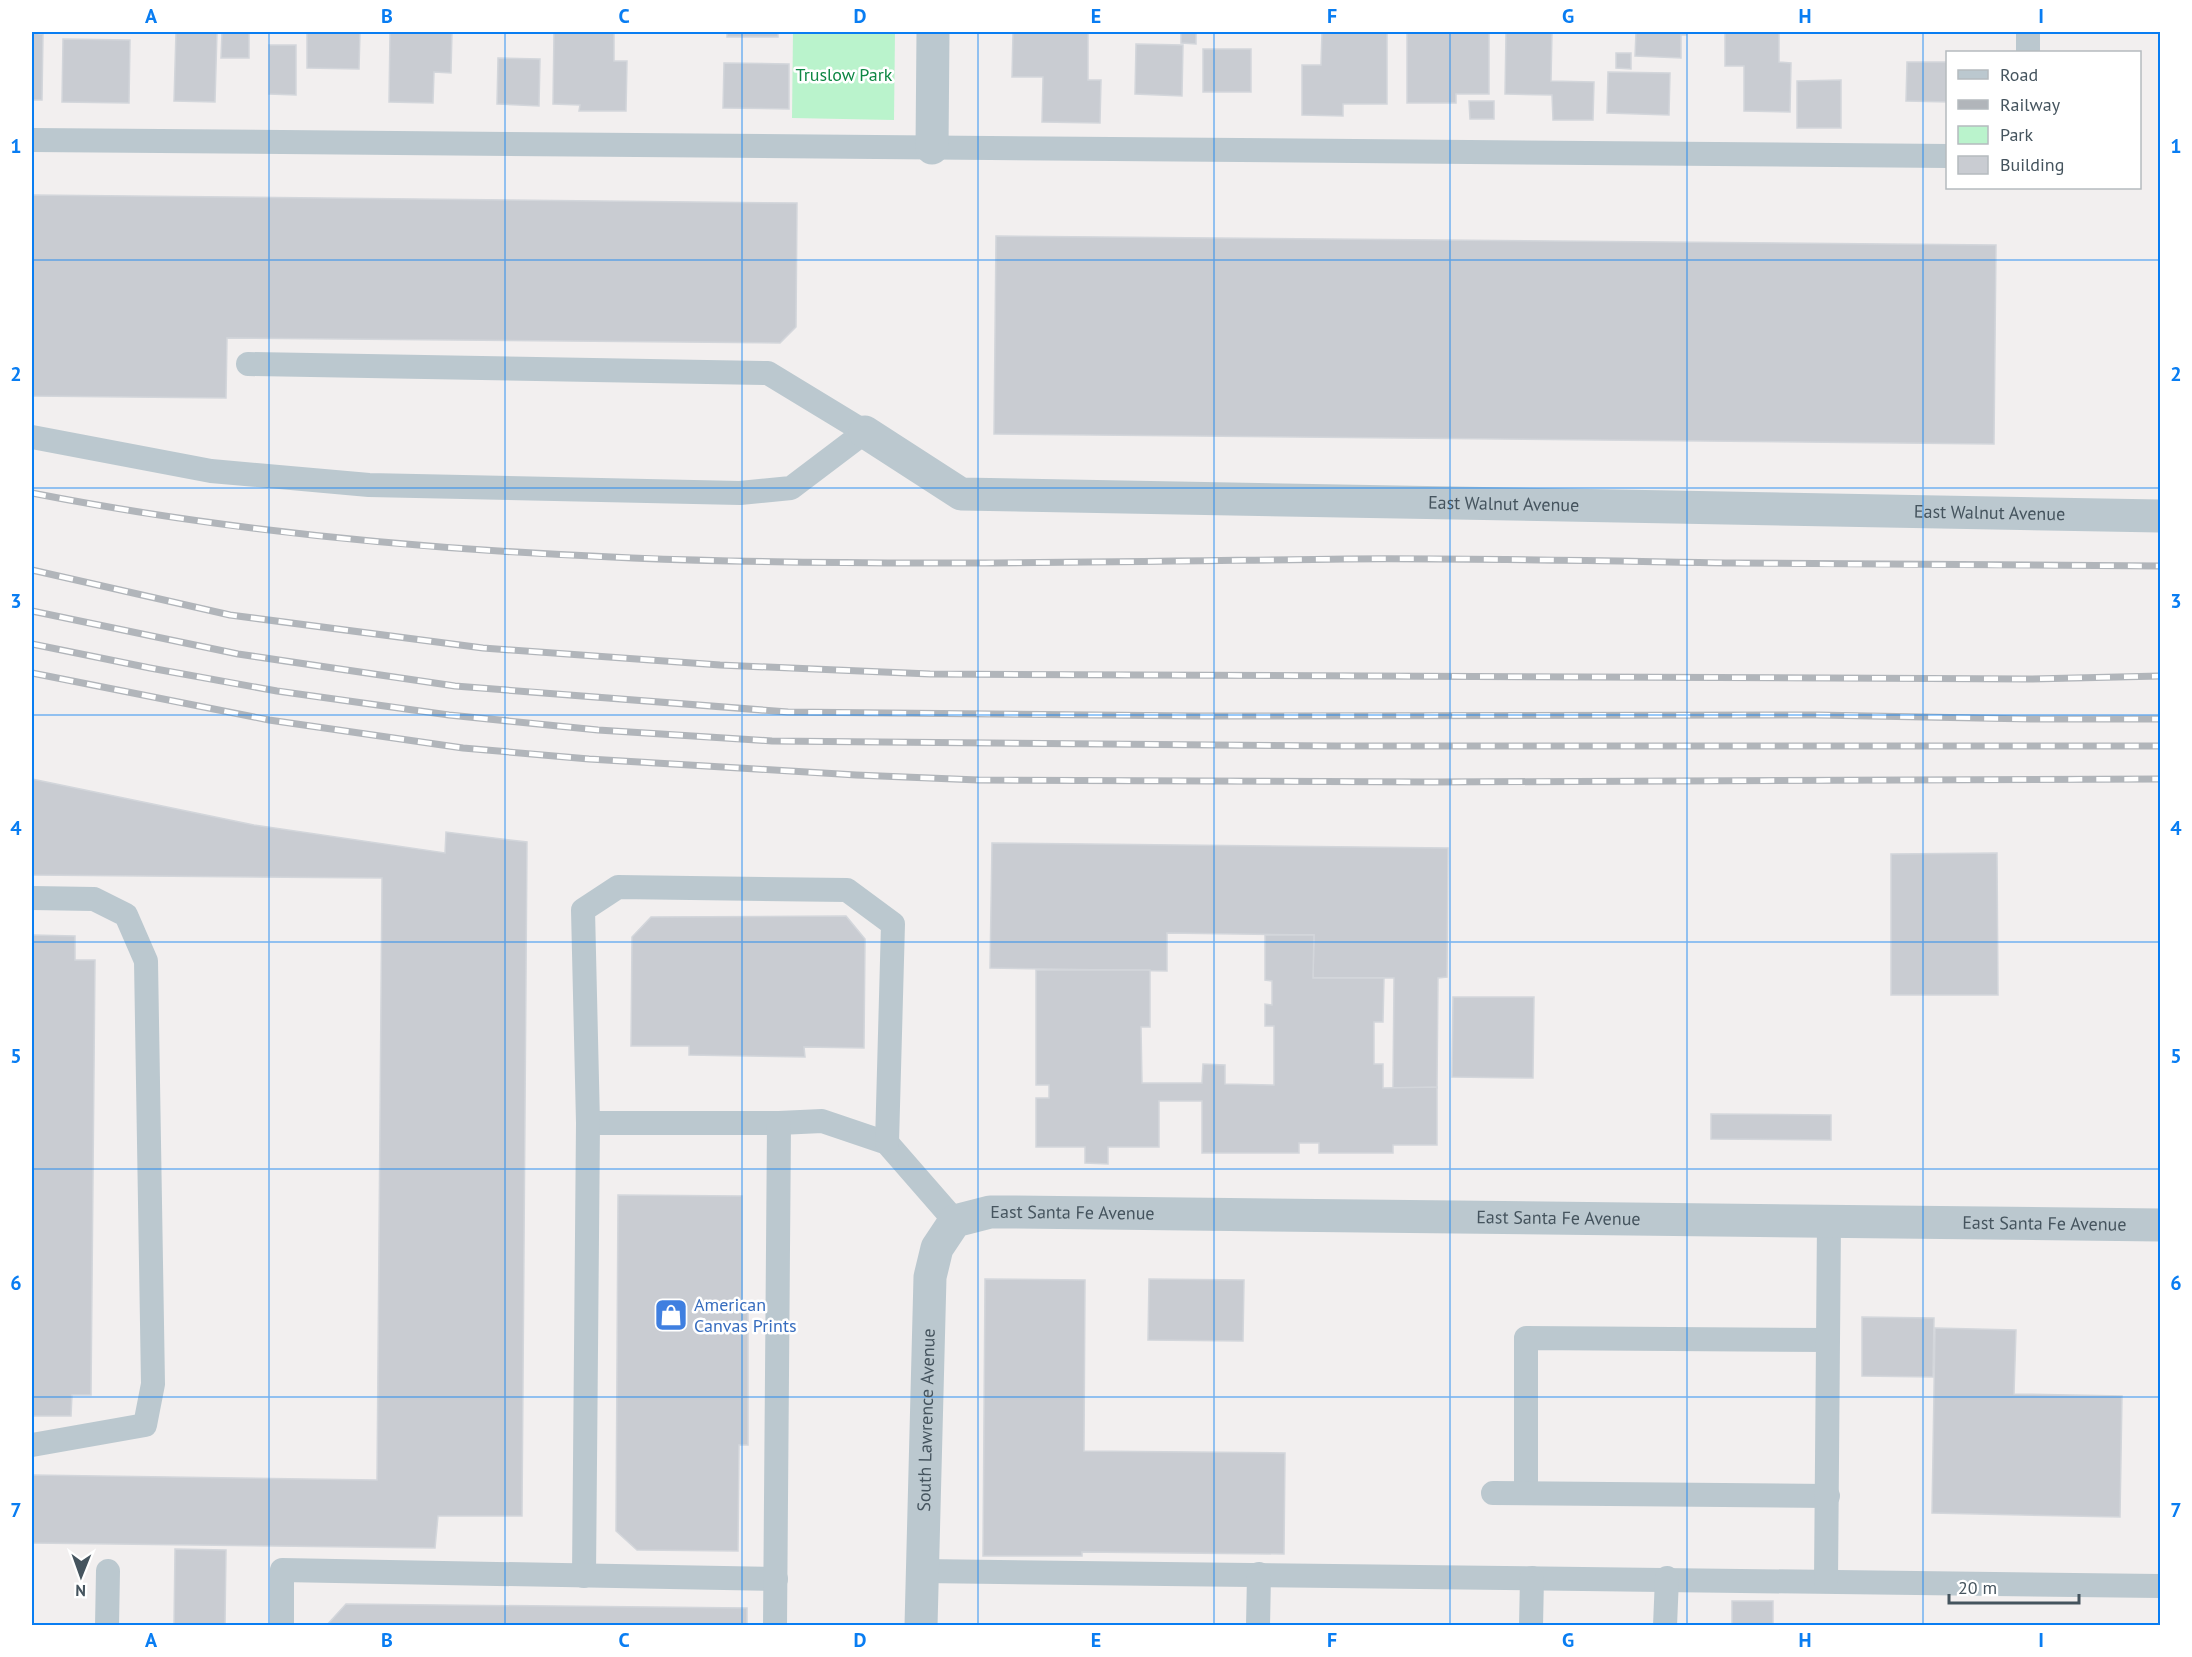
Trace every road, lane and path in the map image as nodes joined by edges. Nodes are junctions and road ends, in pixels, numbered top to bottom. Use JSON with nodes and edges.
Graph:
{"nodes":[{"id":1,"x":933,"y":32,"type":"edge"},
{"id":2,"x":2028,"y":32,"type":"edge"},
{"id":3,"x":2028,"y":51,"type":"edge"},
{"id":4,"x":32,"y":140,"type":"edge"},
{"id":5,"x":932,"y":148,"type":"junction"},
{"id":6,"x":1946,"y":156,"type":"edge"},
{"id":7,"x":248,"y":364,"type":"dead end"},
{"id":8,"x":865,"y":432,"type":"junction"},
{"id":9,"x":32,"y":437,"type":"edge"},
{"id":10,"x":2160,"y":516,"type":"edge"},
{"id":11,"x":32,"y":898,"type":"edge"},
{"id":12,"x":779,"y":1123,"type":"junction"},
{"id":13,"x":588,"y":1124,"type":"junction"},
{"id":14,"x":887,"y":1143,"type":"junction"},
{"id":15,"x":955,"y":1221,"type":"junction"},
{"id":16,"x":1829,"y":1221,"type":"junction"},
{"id":17,"x":2160,"y":1225,"type":"edge"},
{"id":18,"x":1828,"y":1340,"type":"junction"},
{"id":19,"x":32,"y":1445,"type":"edge"},
{"id":20,"x":1493,"y":1492,"type":"dead end"},
{"id":21,"x":1526,"y":1492,"type":"junction"},
{"id":22,"x":1828,"y":1496,"type":"junction"},
{"id":23,"x":108,"y":1571,"type":"dead end"},
{"id":24,"x":923,"y":1571,"type":"junction"},
{"id":25,"x":1259,"y":1574,"type":"junction"},
{"id":26,"x":584,"y":1576,"type":"junction"},
{"id":27,"x":1532,"y":1578,"type":"junction"},
{"id":28,"x":1667,"y":1578,"type":"junction"},
{"id":29,"x":776,"y":1579,"type":"junction"},
{"id":30,"x":1826,"y":1581,"type":"junction"},
{"id":31,"x":2160,"y":1586,"type":"edge"},
{"id":32,"x":107,"y":1626,"type":"edge"},
{"id":33,"x":282,"y":1626,"type":"edge"},
{"id":34,"x":776,"y":1626,"type":"edge"},
{"id":35,"x":921,"y":1626,"type":"edge"},
{"id":36,"x":1258,"y":1626,"type":"edge"},
{"id":37,"x":1532,"y":1626,"type":"edge"},
{"id":38,"x":1665,"y":1626,"type":"edge"}],
"edges":[{"from":1,"to":5,"type":"street"},
{"from":2,"to":3,"type":"lane"},
{"from":4,"to":5,"type":"lane"},
{"from":5,"to":6,"type":"lane"},
{"from":7,"to":8,"type":"lane"},
{"from":8,"to":9,"type":"lane"},
{"from":8,"to":10,"type":"street","name":"East Walnut Avenue"},
{"from":11,"to":19,"type":"lane"},
{"from":12,"to":13,"type":"lane"},
{"from":12,"to":14,"type":"lane"},
{"from":12,"to":29,"type":"lane"},
{"from":13,"to":14,"type":"lane"},
{"from":13,"to":26,"type":"lane"},
{"from":14,"to":15,"type":"lane"},
{"from":15,"to":16,"type":"street","name":"East Santa Fe Avenue"},
{"from":15,"to":24,"type":"street","name":"South Lawrence Avenue"},
{"from":16,"to":17,"type":"street","name":"East Santa Fe Avenue"},
{"from":16,"to":18,"type":"lane"},
{"from":18,"to":21,"type":"lane"},
{"from":18,"to":22,"type":"lane"},
{"from":20,"to":21,"type":"lane"},
{"from":21,"to":22,"type":"lane"},
{"from":22,"to":30,"type":"lane"},
{"from":23,"to":32,"type":"lane"},
{"from":24,"to":25,"type":"lane"},
{"from":24,"to":35,"type":"street","name":"South Lawrence Avenue"},
{"from":25,"to":27,"type":"lane"},
{"from":25,"to":36,"type":"lane"},
{"from":26,"to":29,"type":"lane"},
{"from":26,"to":33,"type":"lane"},
{"from":27,"to":28,"type":"lane"},
{"from":27,"to":37,"type":"lane"},
{"from":28,"to":30,"type":"lane"},
{"from":28,"to":38,"type":"lane"},
{"from":29,"to":34,"type":"lane"},
{"from":30,"to":31,"type":"lane"}]}
